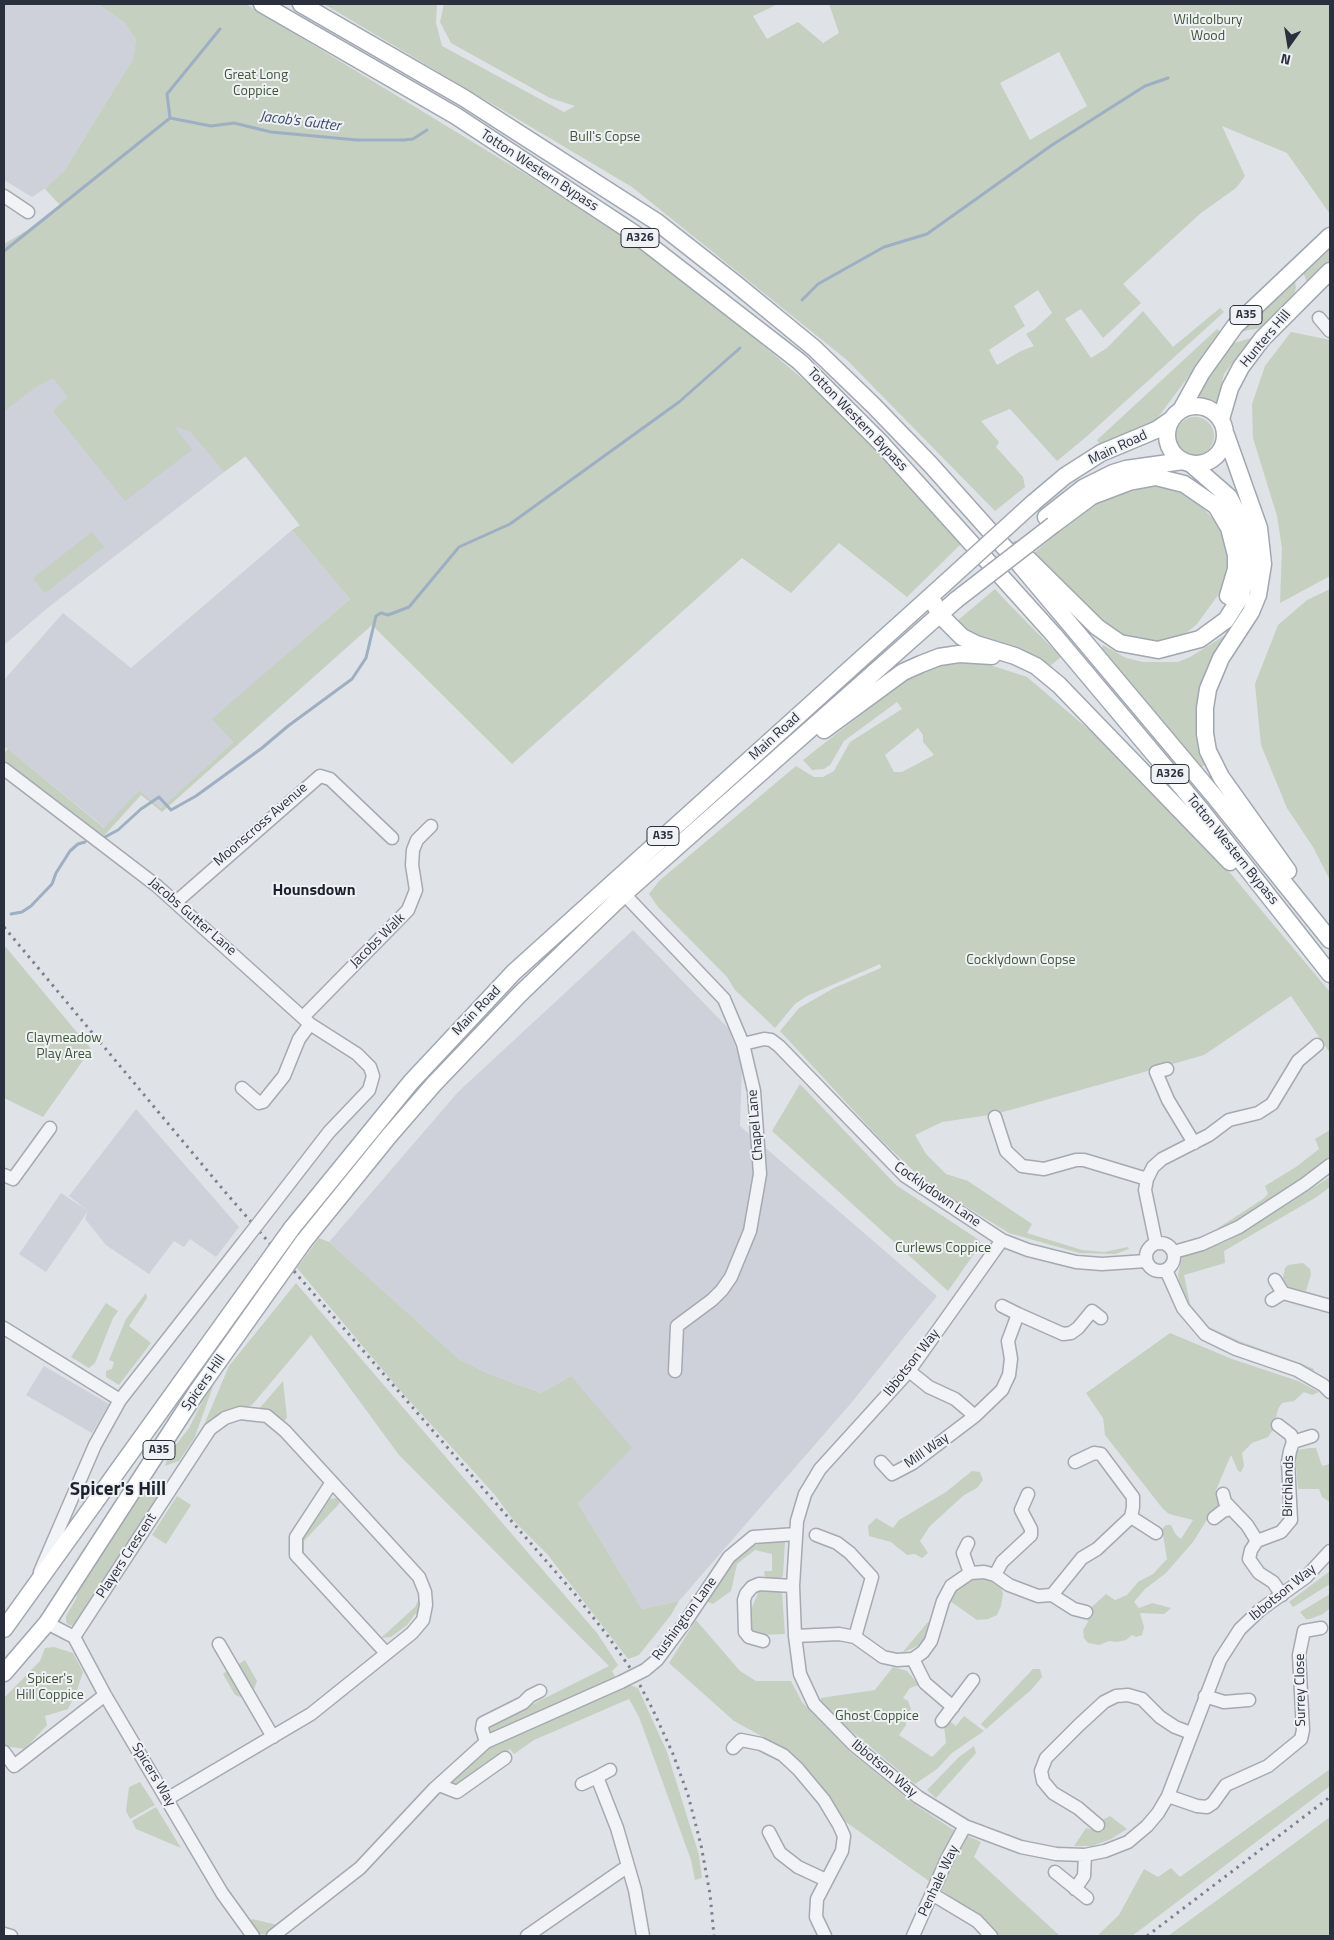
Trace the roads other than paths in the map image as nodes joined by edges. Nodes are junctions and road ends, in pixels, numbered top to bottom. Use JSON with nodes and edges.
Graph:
{"nodes":[{"id":1,"x":262,"y":4,"type":"edge"},
{"id":2,"x":301,"y":4,"type":"edge"},
{"id":3,"x":4,"y":196,"type":"edge"},
{"id":4,"x":28,"y":212,"type":"dead end"},
{"id":5,"x":1330,"y":236,"type":"edge"},
{"id":6,"x":1330,"y":271,"type":"edge"},
{"id":7,"x":1319,"y":318,"type":"dead end"},
{"id":8,"x":1330,"y":331,"type":"edge"},
{"id":9,"x":1176,"y":414,"type":"junction"},
{"id":10,"x":1221,"y":418,"type":"junction"},
{"id":11,"x":1226,"y":436,"type":"junction"},
{"id":12,"x":1186,"y":462,"type":"junction"},
{"id":13,"x":931,"y":465,"type":"junction"},
{"id":14,"x":1049,"y":521,"type":"junction"},
{"id":15,"x":938,"y":590,"type":"junction"},
{"id":16,"x":939,"y":614,"type":"junction"},
{"id":17,"x":1181,"y":646,"type":"junction"},
{"id":18,"x":1036,"y":666,"type":"junction"},
{"id":19,"x":789,"y":749,"type":"junction"},
{"id":20,"x":4,"y":769,"type":"edge"},
{"id":21,"x":431,"y":826,"type":"dead end"},
{"id":22,"x":392,"y":838,"type":"dead end"},
{"id":23,"x":624,"y":894,"type":"junction"},
{"id":24,"x":176,"y":902,"type":"junction"},
{"id":25,"x":1328,"y":937,"type":"edge"},
{"id":26,"x":1304,"y":940,"type":"junction"},
{"id":27,"x":1330,"y":974,"type":"edge"},
{"id":28,"x":306,"y":1020,"type":"junction"},
{"id":29,"x":743,"y":1044,"type":"junction"},
{"id":30,"x":1317,"y":1045,"type":"dead end"},
{"id":31,"x":1167,"y":1069,"type":"dead end"},
{"id":32,"x":373,"y":1072,"type":"joint"},
{"id":33,"x":242,"y":1088,"type":"dead end"},
{"id":34,"x":404,"y":1090,"type":"joint"},
{"id":35,"x":419,"y":1102,"type":"joint"},
{"id":36,"x":995,"y":1117,"type":"dead end"},
{"id":37,"x":50,"y":1128,"type":"dead end"},
{"id":38,"x":1194,"y":1143,"type":"junction"},
{"id":39,"x":1330,"y":1165,"type":"edge"},
{"id":40,"x":4,"y":1175,"type":"edge"},
{"id":41,"x":1147,"y":1178,"type":"junction"},
{"id":42,"x":1002,"y":1240,"type":"junction"},
{"id":43,"x":1156,"y":1242,"type":"junction"},
{"id":44,"x":1174,"y":1252,"type":"junction"},
{"id":45,"x":1146,"y":1261,"type":"junction"},
{"id":46,"x":1166,"y":1270,"type":"junction"},
{"id":47,"x":1275,"y":1280,"type":"dead end"},
{"id":48,"x":1002,"y":1306,"type":"dead end"},
{"id":49,"x":1330,"y":1306,"type":"edge"},
{"id":50,"x":1018,"y":1314,"type":"junction"},
{"id":51,"x":1101,"y":1318,"type":"dead end"},
{"id":52,"x":4,"y":1328,"type":"edge"},
{"id":53,"x":675,"y":1371,"type":"dead end"},
{"id":54,"x":909,"y":1371,"type":"junction"},
{"id":55,"x":1328,"y":1384,"type":"edge"},
{"id":56,"x":120,"y":1400,"type":"junction"},
{"id":57,"x":975,"y":1416,"type":"junction"},
{"id":58,"x":1278,"y":1426,"type":"dead end"},
{"id":59,"x":1312,"y":1436,"type":"dead end"},
{"id":60,"x":1293,"y":1442,"type":"junction"},
{"id":61,"x":881,"y":1462,"type":"dead end"},
{"id":62,"x":1075,"y":1462,"type":"dead end"},
{"id":63,"x":332,"y":1482,"type":"junction"},
{"id":64,"x":1028,"y":1494,"type":"dead end"},
{"id":65,"x":1223,"y":1494,"type":"dead end"},
{"id":66,"x":1231,"y":1510,"type":"junction"},
{"id":67,"x":1131,"y":1518,"type":"junction"},
{"id":68,"x":1214,"y":1518,"type":"dead end"},
{"id":69,"x":1156,"y":1533,"type":"dead end"},
{"id":70,"x":796,"y":1534,"type":"junction"},
{"id":71,"x":816,"y":1536,"type":"dead end"},
{"id":72,"x":1258,"y":1541,"type":"junction"},
{"id":73,"x":968,"y":1543,"type":"dead end"},
{"id":74,"x":1330,"y":1551,"type":"edge"},
{"id":75,"x":970,"y":1573,"type":"junction"},
{"id":76,"x":995,"y":1575,"type":"junction"},
{"id":77,"x":793,"y":1586,"type":"junction"},
{"id":78,"x":30,"y":1595,"type":"junction"},
{"id":79,"x":1052,"y":1595,"type":"junction"},
{"id":80,"x":1282,"y":1595,"type":"junction"},
{"id":81,"x":1086,"y":1612,"type":"dead end"},
{"id":82,"x":47,"y":1623,"type":"junction"},
{"id":83,"x":1321,"y":1628,"type":"dead end"},
{"id":84,"x":4,"y":1629,"type":"edge"},
{"id":85,"x":74,"y":1636,"type":"junction"},
{"id":86,"x":795,"y":1636,"type":"junction"},
{"id":87,"x":855,"y":1637,"type":"junction"},
{"id":88,"x":763,"y":1642,"type":"dead end"},
{"id":89,"x":219,"y":1644,"type":"dead end"},
{"id":90,"x":386,"y":1653,"type":"junction"},
{"id":91,"x":913,"y":1659,"type":"junction"},
{"id":92,"x":4,"y":1673,"type":"edge"},
{"id":93,"x":973,"y":1680,"type":"dead end"},
{"id":94,"x":540,"y":1691,"type":"dead end"},
{"id":95,"x":106,"y":1695,"type":"junction"},
{"id":96,"x":1205,"y":1696,"type":"junction"},
{"id":97,"x":1249,"y":1700,"type":"dead end"},
{"id":98,"x":953,"y":1707,"type":"junction"},
{"id":99,"x":942,"y":1721,"type":"dead end"},
{"id":100,"x":1191,"y":1733,"type":"junction"},
{"id":101,"x":273,"y":1737,"type":"junction"},
{"id":102,"x":486,"y":1742,"type":"junction"},
{"id":103,"x":732,"y":1748,"type":"dead end"},
{"id":104,"x":4,"y":1752,"type":"edge"},
{"id":105,"x":505,"y":1758,"type":"dead end"},
{"id":106,"x":610,"y":1770,"type":"dead end"},
{"id":107,"x":597,"y":1776,"type":"junction"},
{"id":108,"x":582,"y":1784,"type":"dead end"},
{"id":109,"x":439,"y":1785,"type":"junction"},
{"id":110,"x":1168,"y":1796,"type":"junction"},
{"id":111,"x":167,"y":1799,"type":"junction"},
{"id":112,"x":1098,"y":1825,"type":"dead end"},
{"id":113,"x":965,"y":1826,"type":"junction"},
{"id":114,"x":769,"y":1832,"type":"dead end"},
{"id":115,"x":1085,"y":1855,"type":"junction"},
{"id":116,"x":628,"y":1866,"type":"junction"},
{"id":117,"x":1055,"y":1872,"type":"dead end"},
{"id":118,"x":826,"y":1880,"type":"junction"},
{"id":119,"x":1075,"y":1889,"type":"junction"},
{"id":120,"x":932,"y":1894,"type":"junction"},
{"id":121,"x":1087,"y":1898,"type":"dead end"},
{"id":122,"x":4,"y":1934,"type":"edge"},
{"id":123,"x":11,"y":1936,"type":"edge"},
{"id":124,"x":253,"y":1936,"type":"edge"},
{"id":125,"x":273,"y":1936,"type":"edge"},
{"id":126,"x":527,"y":1936,"type":"edge"},
{"id":127,"x":643,"y":1936,"type":"edge"},
{"id":128,"x":825,"y":1936,"type":"edge"},
{"id":129,"x":913,"y":1936,"type":"edge"},
{"id":130,"x":991,"y":1936,"type":"edge"}],
"edges":[{"from":1,"to":26,"type":"main road","name":"Totton Western Bypass","number":"A326"},
{"from":2,"to":13,"type":"main road","name":"Totton Western Bypass","number":"A326"},
{"from":3,"to":4,"type":"street"},
{"from":5,"to":9,"type":"main road","name":"Hunters Hill","number":"A35"},
{"from":6,"to":10,"type":"main road","name":"Hunters Hill","number":"A35"},
{"from":7,"to":8,"type":"street"},
{"from":9,"to":10,"type":"main road"},
{"from":9,"to":12,"type":"main road"},
{"from":9,"to":15,"type":"main road","name":"Main Road","number":"A35","bridge":true},
{"from":10,"to":11,"type":"main road"},
{"from":11,"to":12,"type":"main road"},
{"from":11,"to":25,"type":"main road"},
{"from":12,"to":14,"type":"main road","name":"Main Road","number":"A35"},
{"from":12,"to":17,"type":"main road"},
{"from":13,"to":17,"type":"main road"},
{"from":13,"to":25,"type":"main road","name":"Totton Western Bypass","number":"A326"},
{"from":14,"to":16,"type":"main road","name":"Main Road","number":"A35","bridge":true},
{"from":14,"to":17,"type":"main road"},
{"from":15,"to":16,"type":"main road"},
{"from":15,"to":34,"type":"main road","name":"Main Road","number":"A35"},
{"from":16,"to":18,"type":"main road"},
{"from":16,"to":19,"type":"main road","name":"Main Road","number":"A35"},
{"from":18,"to":19,"type":"main road"},
{"from":18,"to":26,"type":"main road"},
{"from":19,"to":23,"type":"main road","name":"Main Road","number":"A35"},
{"from":20,"to":24,"type":"street","name":"Jacobs Gutter Lane"},
{"from":21,"to":28,"type":"street","name":"Jacobs Walk"},
{"from":22,"to":24,"type":"street","name":"Moonscross Avenue"},
{"from":23,"to":29,"type":"street","name":"Chapel Lane"},
{"from":23,"to":35,"type":"main road","name":"Main Road","number":"A35"},
{"from":24,"to":28,"type":"street","name":"Jacobs Gutter Lane"},
{"from":26,"to":27,"type":"main road","name":"Totton Western Bypass","number":"A326"},
{"from":28,"to":32,"type":"street","name":"Jacobs Gutter Lane"},
{"from":28,"to":33,"type":"street","name":"Jacobs Walk"},
{"from":29,"to":42,"type":"street","name":"Cocklydown Lane"},
{"from":29,"to":53,"type":"street","name":"Chapel Lane"},
{"from":30,"to":38,"type":"street"},
{"from":31,"to":38,"type":"street"},
{"from":32,"to":56,"type":"street","name":"Spicers Hill","bridge":true},
{"from":34,"to":78,"type":"main road","name":"Spicers Hill","number":"A35","bridge":true},
{"from":35,"to":82,"type":"main road","name":"Spicers Hill","number":"A35","bridge":true},
{"from":36,"to":41,"type":"street"},
{"from":37,"to":40,"type":"street"},
{"from":38,"to":41,"type":"street"},
{"from":39,"to":44,"type":"street"},
{"from":41,"to":43,"type":"street"},
{"from":42,"to":45,"type":"street","name":"Cocklydown Lane"},
{"from":42,"to":54,"type":"street","name":"Ibbotson Way"},
{"from":43,"to":44,"type":"street"},
{"from":43,"to":45,"type":"street"},
{"from":44,"to":46,"type":"street"},
{"from":45,"to":46,"type":"street"},
{"from":46,"to":55,"type":"street"},
{"from":47,"to":49,"type":"street"},
{"from":48,"to":50,"type":"street"},
{"from":50,"to":51,"type":"street"},
{"from":50,"to":57,"type":"street","name":"Mill Way"},
{"from":52,"to":56,"type":"street"},
{"from":54,"to":57,"type":"street"},
{"from":54,"to":70,"type":"street","name":"Ibbotson Way"},
{"from":56,"to":78,"type":"street","name":"Spicers Hill"},
{"from":57,"to":61,"type":"street","name":"Mill Way"},
{"from":58,"to":60,"type":"street","name":"Birchlands"},
{"from":59,"to":60,"type":"street","name":"Birchlands"},
{"from":60,"to":72,"type":"street","name":"Birchlands"},
{"from":62,"to":67,"type":"street"},
{"from":63,"to":85,"type":"street","name":"Players Crescent"},
{"from":63,"to":90,"type":"street"},
{"from":63,"to":90,"type":"street","name":"Players Crescent"},
{"from":64,"to":76,"type":"street"},
{"from":65,"to":66,"type":"street"},
{"from":66,"to":68,"type":"street"},
{"from":66,"to":72,"type":"street"},
{"from":67,"to":69,"type":"street"},
{"from":67,"to":79,"type":"street"},
{"from":70,"to":77,"type":"street","name":"Ibbotson Way"},
{"from":70,"to":102,"type":"street","name":"Rushington Lane","bridge":true},
{"from":71,"to":87,"type":"street"},
{"from":72,"to":80,"type":"street"},
{"from":73,"to":75,"type":"street"},
{"from":74,"to":80,"type":"street","name":"Ibbotson Way"},
{"from":75,"to":76,"type":"street"},
{"from":75,"to":91,"type":"street"},
{"from":76,"to":79,"type":"street"},
{"from":77,"to":86,"type":"street","name":"Ibbotson Way"},
{"from":77,"to":88,"type":"street"},
{"from":78,"to":84,"type":"main road","name":"Spicers Hill","number":"A35"},
{"from":79,"to":81,"type":"street"},
{"from":80,"to":96,"type":"street","name":"Ibbotson Way"},
{"from":82,"to":85,"type":"street"},
{"from":82,"to":92,"type":"main road","name":"Spicers Hill","number":"A35"},
{"from":83,"to":110,"type":"street","name":"Surrey Close"},
{"from":85,"to":95,"type":"street","name":"Spicers Way"},
{"from":86,"to":87,"type":"street"},
{"from":86,"to":113,"type":"street","name":"Ibbotson Way"},
{"from":87,"to":91,"type":"street"},
{"from":89,"to":101,"type":"street"},
{"from":90,"to":101,"type":"street","name":"Players Crescent"},
{"from":91,"to":98,"type":"street"},
{"from":93,"to":98,"type":"street"},
{"from":94,"to":102,"type":"street"},
{"from":95,"to":104,"type":"street"},
{"from":95,"to":111,"type":"street","name":"Spicers Way"},
{"from":96,"to":97,"type":"street"},
{"from":96,"to":100,"type":"street","name":"Ibbotson Way"},
{"from":98,"to":99,"type":"street"},
{"from":100,"to":110,"type":"street","name":"Ibbotson Way"},
{"from":100,"to":112,"type":"street"},
{"from":101,"to":111,"type":"street","name":"Players Crescent"},
{"from":102,"to":109,"type":"street","name":"Rushington Lane"},
{"from":103,"to":118,"type":"street"},
{"from":105,"to":109,"type":"street"},
{"from":106,"to":107,"type":"street"},
{"from":107,"to":108,"type":"street"},
{"from":107,"to":116,"type":"street"},
{"from":109,"to":125,"type":"street","name":"Rushington Lane"},
{"from":110,"to":115,"type":"street","name":"Ibbotson Way"},
{"from":111,"to":124,"type":"street","name":"Spicers Way"},
{"from":113,"to":115,"type":"street","name":"Ibbotson Way"},
{"from":113,"to":120,"type":"street","name":"Penhale Way"},
{"from":114,"to":118,"type":"street"},
{"from":115,"to":119,"type":"street"},
{"from":116,"to":126,"type":"street"},
{"from":116,"to":127,"type":"street"},
{"from":117,"to":119,"type":"street"},
{"from":118,"to":128,"type":"street"},
{"from":119,"to":121,"type":"street"},
{"from":120,"to":129,"type":"street","name":"Penhale Way"},
{"from":120,"to":130,"type":"street"},
{"from":122,"to":123,"type":"street"}]}
